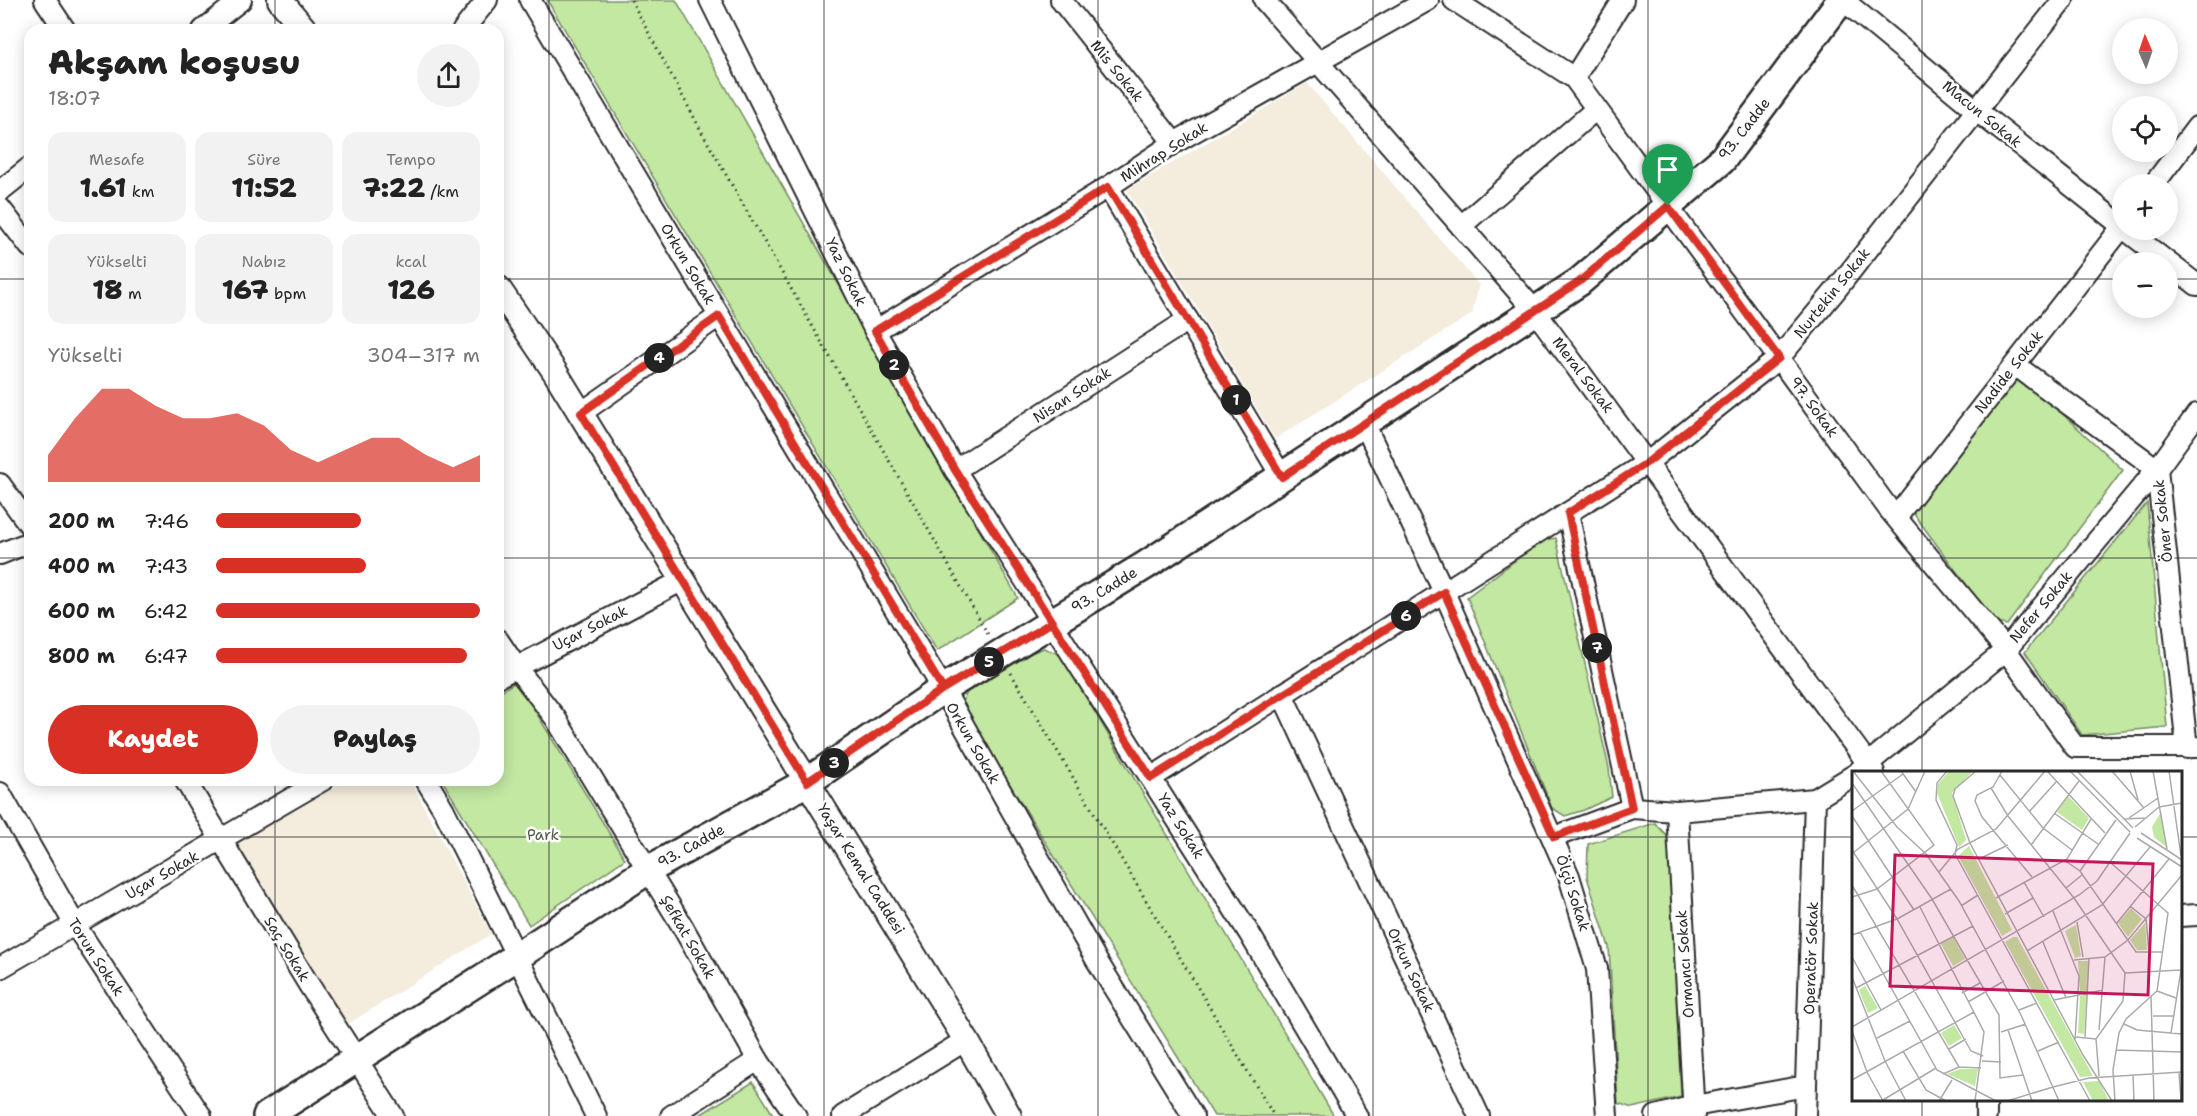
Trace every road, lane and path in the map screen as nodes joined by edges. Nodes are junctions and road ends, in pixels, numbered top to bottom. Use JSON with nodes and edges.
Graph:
{"nodes":[{"id":1,"x":45,"y":0,"type":"edge"},
{"id":2,"x":242,"y":0,"type":"edge"},
{"id":3,"x":280,"y":0,"type":"edge"},
{"id":4,"x":487,"y":0,"type":"edge"},
{"id":5,"x":530,"y":0,"type":"edge"},
{"id":6,"x":631,"y":0,"type":"edge"},
{"id":7,"x":1060,"y":0,"type":"edge"},
{"id":8,"x":1264,"y":0,"type":"edge"},
{"id":9,"x":1428,"y":0,"type":"edge"},
{"id":10,"x":1454,"y":0,"type":"edge"},
{"id":11,"x":1623,"y":0,"type":"edge"},
{"id":12,"x":1842,"y":0,"type":"edge"},
{"id":13,"x":2063,"y":0,"type":"edge"},
{"id":14,"x":717,"y":2,"type":"edge"},
{"id":15,"x":60,"y":24,"type":"edge"},
{"id":16,"x":211,"y":24,"type":"edge"},
{"id":17,"x":300,"y":24,"type":"edge"},
{"id":18,"x":468,"y":24,"type":"edge"},
{"id":19,"x":1318,"y":61,"type":"junction"},
{"id":20,"x":1574,"y":78,"type":"junction"},
{"id":21,"x":1595,"y":110,"type":"junction"},
{"id":22,"x":1976,"y":110,"type":"junction"},
{"id":23,"x":2197,"y":127,"type":"edge"},
{"id":24,"x":1174,"y":143,"type":"junction"},
{"id":25,"x":24,"y":172,"type":"edge"},
{"id":26,"x":2162,"y":174,"type":"edge"},
{"id":27,"x":1108,"y":187,"type":"junction"},
{"id":28,"x":0,"y":191,"type":"edge"},
{"id":29,"x":1668,"y":206,"type":"junction"},
{"id":30,"x":0,"y":208,"type":"edge"},
{"id":31,"x":2112,"y":219,"type":"edge"},
{"id":32,"x":1461,"y":225,"type":"junction"},
{"id":33,"x":24,"y":239,"type":"edge"},
{"id":34,"x":2112,"y":240,"type":"edge"},
{"id":35,"x":2139,"y":240,"type":"edge"},
{"id":36,"x":2197,"y":285,"type":"edge"},
{"id":37,"x":504,"y":297,"type":"edge"},
{"id":38,"x":1535,"y":311,"type":"junction"},
{"id":39,"x":719,"y":316,"type":"junction"},
{"id":40,"x":1188,"y":320,"type":"junction"},
{"id":41,"x":875,"y":331,"type":"junction"},
{"id":42,"x":1779,"y":358,"type":"junction"},
{"id":43,"x":2015,"y":364,"type":"junction"},
{"id":44,"x":581,"y":413,"type":"junction"},
{"id":45,"x":2197,"y":414,"type":"edge"},
{"id":46,"x":1364,"y":423,"type":"junction"},
{"id":47,"x":1648,"y":462,"type":"junction"},
{"id":48,"x":2157,"y":469,"type":"junction"},
{"id":49,"x":955,"y":470,"type":"junction"},
{"id":50,"x":1282,"y":477,"type":"junction"},
{"id":51,"x":0,"y":484,"type":"edge"},
{"id":52,"x":1568,"y":513,"type":"junction"},
{"id":53,"x":1896,"y":517,"type":"junction"},
{"id":54,"x":24,"y":518,"type":"edge"},
{"id":55,"x":24,"y":544,"type":"edge"},
{"id":56,"x":0,"y":554,"type":"edge"},
{"id":57,"x":683,"y":580,"type":"junction"},
{"id":58,"x":1444,"y":592,"type":"junction"},
{"id":59,"x":1052,"y":622,"type":"junction"},
{"id":60,"x":504,"y":649,"type":"edge"},
{"id":61,"x":2006,"y":650,"type":"junction"},
{"id":62,"x":1000,"y":655,"type":"junction"},
{"id":63,"x":516,"y":667,"type":"junction"},
{"id":64,"x":504,"y":674,"type":"edge"},
{"id":65,"x":943,"y":689,"type":"junction"},
{"id":66,"x":1282,"y":694,"type":"junction"},
{"id":67,"x":2192,"y":748,"type":"edge"},
{"id":68,"x":1863,"y":771,"type":"edge"},
{"id":69,"x":1852,"y":777,"type":"edge"},
{"id":70,"x":1151,"y":778,"type":"junction"},
{"id":71,"x":807,"y":782,"type":"junction"},
{"id":72,"x":189,"y":786,"type":"edge"},
{"id":73,"x":312,"y":786,"type":"edge"},
{"id":74,"x":430,"y":786,"type":"edge"},
{"id":75,"x":0,"y":793,"type":"edge"},
{"id":76,"x":1815,"y":799,"type":"junction"},
{"id":77,"x":1632,"y":808,"type":"junction"},
{"id":78,"x":1677,"y":811,"type":"junction"},
{"id":79,"x":1554,"y":837,"type":"junction"},
{"id":80,"x":222,"y":840,"type":"junction"},
{"id":81,"x":648,"y":870,"type":"junction"},
{"id":82,"x":2197,"y":915,"type":"edge"},
{"id":83,"x":2182,"y":916,"type":"edge"},
{"id":84,"x":75,"y":925,"type":"junction"},
{"id":85,"x":516,"y":957,"type":"junction"},
{"id":86,"x":0,"y":968,"type":"edge"},
{"id":87,"x":966,"y":1040,"type":"junction"},
{"id":88,"x":356,"y":1059,"type":"junction"},
{"id":89,"x":758,"y":1060,"type":"junction"},
{"id":90,"x":1806,"y":1086,"type":"junction"},
{"id":91,"x":1694,"y":1111,"type":"edge"},
{"id":92,"x":201,"y":1116,"type":"edge"},
{"id":93,"x":267,"y":1116,"type":"edge"},
{"id":94,"x":393,"y":1116,"type":"edge"},
{"id":95,"x":596,"y":1116,"type":"edge"},
{"id":96,"x":671,"y":1116,"type":"edge"},
{"id":97,"x":796,"y":1116,"type":"edge"},
{"id":98,"x":843,"y":1116,"type":"edge"},
{"id":99,"x":1009,"y":1116,"type":"edge"},
{"id":100,"x":1193,"y":1116,"type":"edge"},
{"id":101,"x":1274,"y":1116,"type":"edge"},
{"id":102,"x":1357,"y":1116,"type":"edge"},
{"id":103,"x":1479,"y":1116,"type":"edge"},
{"id":104,"x":1607,"y":1116,"type":"edge"},
{"id":105,"x":1656,"y":1116,"type":"edge"},
{"id":106,"x":1805,"y":1116,"type":"edge"}],
"edges":[{"from":1,"to":15,"type":"street"},
{"from":2,"to":16,"type":"street"},
{"from":3,"to":17,"type":"street"},
{"from":4,"to":18,"type":"street"},
{"from":5,"to":39,"type":"street","name":"Orkun Sokak"},
{"from":6,"to":62,"type":"path"},
{"from":7,"to":24,"type":"street","name":"Mis Sokak"},
{"from":8,"to":19,"type":"street","name":"Meral Sokak"},
{"from":9,"to":19,"type":"street","name":"Mihrap Sokak"},
{"from":10,"to":20,"type":"street","name":"97. Sokak"},
{"from":11,"to":20,"type":"street"},
{"from":12,"to":22,"type":"street","name":"Macun Sokak"},
{"from":12,"to":29,"type":"main road","name":"93. Cadde"},
{"from":13,"to":22,"type":"street","name":"Nurtekin Sokak"},
{"from":14,"to":41,"type":"street","name":"Yaz Sokak"},
{"from":19,"to":24,"type":"street","name":"Mihrap Sokak"},
{"from":19,"to":32,"type":"street","name":"Meral Sokak"},
{"from":20,"to":21,"type":"street","name":"97. Sokak"},
{"from":21,"to":29,"type":"street","name":"97. Sokak"},
{"from":21,"to":32,"type":"street"},
{"from":22,"to":31,"type":"street","name":"Macun Sokak"},
{"from":22,"to":42,"type":"street","name":"Nurtekin Sokak"},
{"from":23,"to":26,"type":"street"},
{"from":24,"to":27,"type":"street","name":"Mihrap Sokak"},
{"from":25,"to":28,"type":"street"},
{"from":27,"to":40,"type":"street"},
{"from":27,"to":41,"type":"street","name":"Mihrap Sokak"},
{"from":29,"to":38,"type":"main road","name":"93. Cadde"},
{"from":29,"to":42,"type":"street","name":"97. Sokak"},
{"from":30,"to":33,"type":"street"},
{"from":32,"to":38,"type":"street","name":"Meral Sokak"},
{"from":34,"to":43,"type":"street","name":"Nadide Sokak"},
{"from":35,"to":36,"type":"street"},
{"from":37,"to":44,"type":"street","name":"Yaşar Kemal Caddesi"},
{"from":38,"to":46,"type":"main road","name":"93. Cadde"},
{"from":38,"to":47,"type":"street","name":"Meral Sokak"},
{"from":39,"to":44,"type":"street"},
{"from":39,"to":65,"type":"street","name":"Orkun Sokak"},
{"from":40,"to":49,"type":"street","name":"Nisan Sokak"},
{"from":40,"to":50,"type":"street"},
{"from":41,"to":49,"type":"street","name":"Yaz Sokak"},
{"from":42,"to":47,"type":"street","name":"Nurtekin Sokak"},
{"from":42,"to":53,"type":"street","name":"97. Sokak"},
{"from":43,"to":48,"type":"street","name":"Öner Sokak"},
{"from":43,"to":53,"type":"street","name":"Nadide Sokak"},
{"from":44,"to":57,"type":"street","name":"Yaşar Kemal Caddesi"},
{"from":45,"to":48,"type":"street","name":"Nefer Sokak"},
{"from":46,"to":50,"type":"main road","name":"93. Cadde"},
{"from":46,"to":58,"type":"street","name":"Ölçü Sokak"},
{"from":47,"to":52,"type":"street","name":"Nurtekin Sokak"},
{"from":47,"to":68,"type":"street","name":"Meral Sokak"},
{"from":48,"to":61,"type":"street","name":"Nefer Sokak"},
{"from":48,"to":67,"type":"street","name":"Öner Sokak"},
{"from":49,"to":59,"type":"street","name":"Yaz Sokak"},
{"from":50,"to":59,"type":"main road","name":"93. Cadde"},
{"from":51,"to":54,"type":"street"},
{"from":52,"to":58,"type":"street","name":"Nurtekin Sokak"},
{"from":52,"to":77,"type":"street"},
{"from":53,"to":61,"type":"street","name":"97. Sokak"},
{"from":55,"to":56,"type":"street"},
{"from":57,"to":63,"type":"street","name":"Uçar Sokak"},
{"from":57,"to":71,"type":"street","name":"Yaşar Kemal Caddesi"},
{"from":58,"to":66,"type":"street","name":"Nurtekin Sokak"},
{"from":58,"to":79,"type":"street","name":"Ölçü Sokak"},
{"from":59,"to":62,"type":"main road","name":"93. Cadde"},
{"from":59,"to":70,"type":"street","name":"Yaz Sokak"},
{"from":60,"to":63,"type":"street","name":"Şefkat Sokak"},
{"from":61,"to":67,"type":"street","name":"97. Sokak"},
{"from":61,"to":68,"type":"street","name":"Nefer Sokak"},
{"from":62,"to":65,"type":"main road","name":"93. Cadde"},
{"from":62,"to":101,"type":"path"},
{"from":63,"to":64,"type":"street","name":"Uçar Sokak"},
{"from":63,"to":81,"type":"street","name":"Şefkat Sokak"},
{"from":65,"to":71,"type":"main road","name":"93. Cadde"},
{"from":65,"to":100,"type":"street","name":"Orkun Sokak"},
{"from":66,"to":70,"type":"street","name":"Nurtekin Sokak"},
{"from":66,"to":103,"type":"street","name":"Orkun Sokak"},
{"from":69,"to":76,"type":"street","name":"Nefer Sokak"},
{"from":70,"to":102,"type":"street","name":"Yaz Sokak"},
{"from":71,"to":81,"type":"main road","name":"93. Cadde"},
{"from":71,"to":87,"type":"street","name":"Yaşar Kemal Caddesi"},
{"from":72,"to":80,"type":"street","name":"Saç Sokak"},
{"from":73,"to":80,"type":"street","name":"Uçar Sokak"},
{"from":74,"to":85,"type":"street"},
{"from":75,"to":84,"type":"street","name":"Torun Sokak"},
{"from":76,"to":78,"type":"street","name":"Nefer Sokak"},
{"from":76,"to":90,"type":"street","name":"Operatör Sokak"},
{"from":77,"to":78,"type":"street","name":"Nefer Sokak"},
{"from":77,"to":79,"type":"street","name":"Nefer Sokak"},
{"from":78,"to":91,"type":"street","name":"Ormancı Sokak"},
{"from":79,"to":104,"type":"street","name":"Ölçü Sokak"},
{"from":80,"to":84,"type":"street","name":"Uçar Sokak"},
{"from":80,"to":88,"type":"street","name":"Saç Sokak"},
{"from":81,"to":85,"type":"main road","name":"93. Cadde"},
{"from":81,"to":89,"type":"street","name":"Şefkat Sokak"},
{"from":82,"to":83,"type":"street"},
{"from":84,"to":86,"type":"street","name":"Uçar Sokak"},
{"from":84,"to":92,"type":"street","name":"Torun Sokak"},
{"from":85,"to":88,"type":"main road","name":"93. Cadde"},
{"from":85,"to":95,"type":"street"},
{"from":87,"to":98,"type":"street"},
{"from":87,"to":99,"type":"street","name":"Yaşar Kemal Caddesi"},
{"from":88,"to":93,"type":"main road","name":"93. Cadde"},
{"from":88,"to":94,"type":"street","name":"Saç Sokak"},
{"from":89,"to":96,"type":"street"},
{"from":89,"to":97,"type":"street","name":"Şefkat Sokak"},
{"from":90,"to":91,"type":"street"},
{"from":90,"to":106,"type":"street","name":"Operatör Sokak"},
{"from":91,"to":105,"type":"street"}]}
